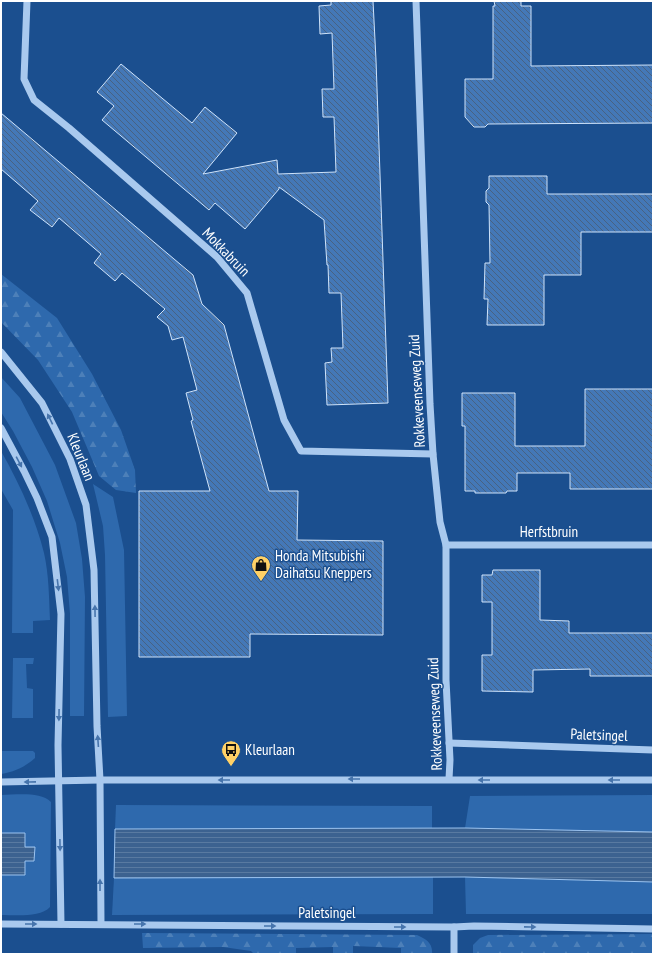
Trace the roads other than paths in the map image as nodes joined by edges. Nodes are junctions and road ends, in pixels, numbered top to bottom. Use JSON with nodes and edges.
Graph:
{"nodes":[{"id":1,"x":27,"y":1,"type":"edge"},
{"id":2,"x":416,"y":1,"type":"edge"},
{"id":3,"x":1,"y":352,"type":"edge"},
{"id":4,"x":1,"y":428,"type":"edge"},
{"id":5,"x":433,"y":454,"type":"junction"},
{"id":6,"x":446,"y":544,"type":"junction"},
{"id":7,"x":653,"y":545,"type":"edge"},
{"id":8,"x":449,"y":743,"type":"junction"},
{"id":9,"x":653,"y":750,"type":"edge"},
{"id":10,"x":100,"y":780,"type":"junction"},
{"id":11,"x":450,"y":780,"type":"junction"},
{"id":12,"x":653,"y":780,"type":"edge"},
{"id":13,"x":59,"y":781,"type":"junction"},
{"id":14,"x":1,"y":782,"type":"edge"},
{"id":15,"x":1,"y":924,"type":"edge"},
{"id":16,"x":61,"y":924,"type":"junction"},
{"id":17,"x":101,"y":924,"type":"junction"},
{"id":18,"x":454,"y":927,"type":"junction"},
{"id":19,"x":653,"y":929,"type":"edge"},
{"id":20,"x":454,"y":954,"type":"edge"}],
"edges":[{"from":1,"to":5,"type":"street","name":"Mokkabruin"},
{"from":2,"to":5,"type":"street","name":"Rokkeveenseweg Zuid"},
{"from":10,"to":3,"type":"street","name":"Kleurlaan","one_way":true},
{"from":4,"to":13,"type":"street","one_way":true},
{"from":5,"to":6,"type":"street","name":"Rokkeveenseweg Zuid"},
{"from":6,"to":7,"type":"street","name":"Herfstbruin"},
{"from":6,"to":8,"type":"street","name":"Rokkeveenseweg Zuid"},
{"from":8,"to":9,"type":"street","name":"Paletsingel"},
{"from":8,"to":11,"type":"street","name":"Rokkeveenseweg Zuid"},
{"from":11,"to":10,"type":"street","one_way":true},
{"from":10,"to":13,"type":"street"},
{"from":17,"to":10,"type":"street","name":"Kleurlaan","one_way":true},
{"from":12,"to":11,"type":"street","one_way":true},
{"from":13,"to":14,"type":"street","one_way":true},
{"from":13,"to":16,"type":"street","one_way":true},
{"from":15,"to":16,"type":"street","name":"Paletsingel","one_way":true},
{"from":16,"to":17,"type":"street","name":"Paletsingel"},
{"from":17,"to":18,"type":"street","name":"Paletsingel","one_way":true},
{"from":18,"to":19,"type":"street","name":"Paletsingel","one_way":true},
{"from":18,"to":20,"type":"street"}]}
